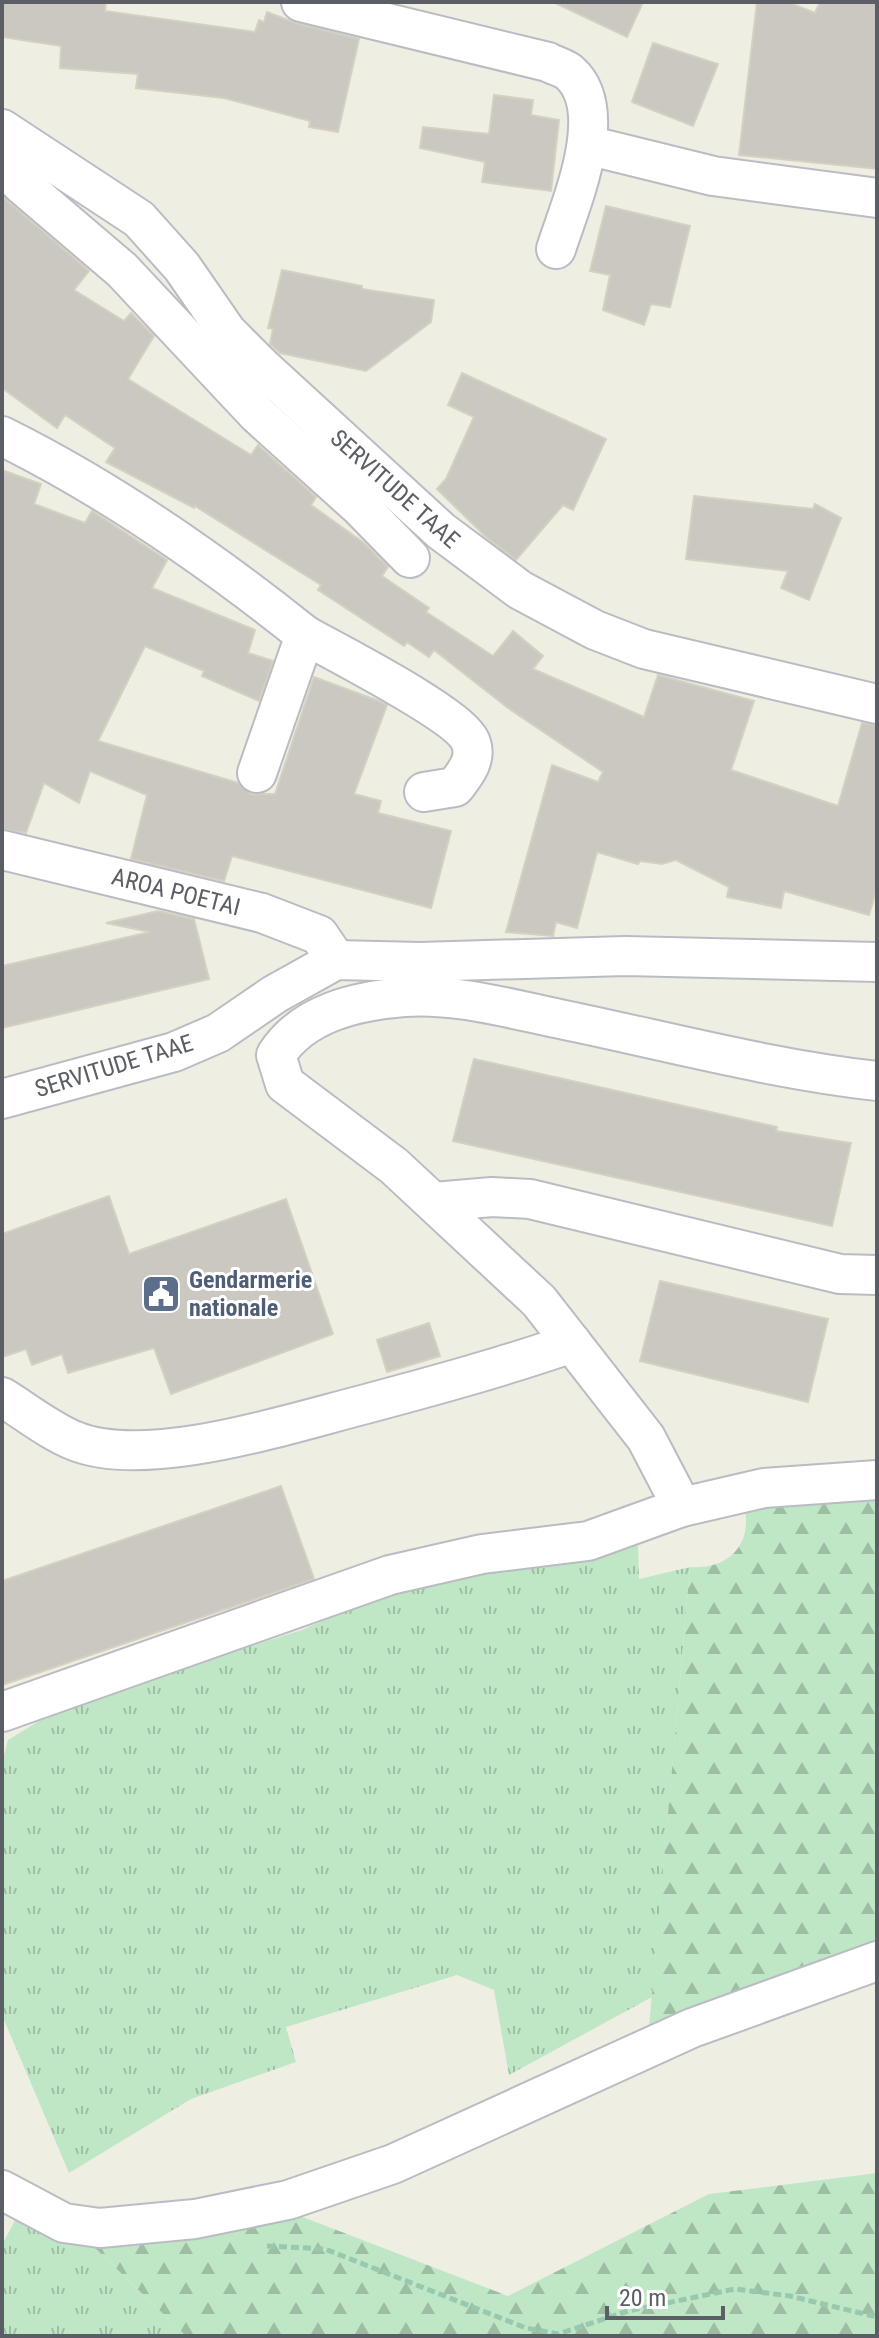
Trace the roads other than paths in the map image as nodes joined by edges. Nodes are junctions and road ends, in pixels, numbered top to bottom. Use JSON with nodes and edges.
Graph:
{"nodes":[{"id":1,"x":301,"y":2,"type":"edge"},
{"id":2,"x":2,"y":129,"type":"edge"},
{"id":3,"x":587,"y":145,"type":"junction"},
{"id":4,"x":2,"y":162,"type":"edge"},
{"id":5,"x":877,"y":198,"type":"edge"},
{"id":6,"x":556,"y":249,"type":"dead end"},
{"id":7,"x":2,"y":436,"type":"edge"},
{"id":8,"x":410,"y":558,"type":"dead end"},
{"id":9,"x":305,"y":635,"type":"junction"},
{"id":10,"x":877,"y":704,"type":"edge"},
{"id":11,"x":257,"y":773,"type":"dead end"},
{"id":12,"x":424,"y":792,"type":"dead end"},
{"id":13,"x":2,"y":850,"type":"edge"},
{"id":14,"x":336,"y":960,"type":"junction"},
{"id":15,"x":877,"y":962,"type":"edge"},
{"id":16,"x":214,"y":1035,"type":"junction"},
{"id":17,"x":277,"y":1059,"type":"junction"},
{"id":18,"x":877,"y":1081,"type":"edge"},
{"id":19,"x":2,"y":1099,"type":"edge"},
{"id":20,"x":434,"y":1202,"type":"junction"},
{"id":21,"x":877,"y":1275,"type":"edge"},
{"id":22,"x":572,"y":1343,"type":"junction"},
{"id":23,"x":2,"y":1397,"type":"edge"},
{"id":24,"x":877,"y":1480,"type":"edge"},
{"id":25,"x":682,"y":1507,"type":"junction"},
{"id":26,"x":2,"y":1712,"type":"edge"},
{"id":27,"x":877,"y":1961,"type":"edge"},
{"id":28,"x":2,"y":2190,"type":"edge"}],
"edges":[{"from":1,"to":3,"type":"street"},
{"from":2,"to":10,"type":"street","name":"SERVITUDE TAAE"},
{"from":3,"to":5,"type":"street"},
{"from":3,"to":6,"type":"street"},
{"from":4,"to":8,"type":"street"},
{"from":7,"to":9,"type":"street"},
{"from":9,"to":11,"type":"street"},
{"from":9,"to":12,"type":"street"},
{"from":13,"to":14,"type":"street","name":"AROA POETAI"},
{"from":14,"to":15,"type":"street"},
{"from":14,"to":16,"type":"street","name":"SERVITUDE TAAE"},
{"from":16,"to":17,"type":"street"},
{"from":16,"to":19,"type":"street","name":"SERVITUDE TAAE"},
{"from":17,"to":18,"type":"street"},
{"from":17,"to":20,"type":"street"},
{"from":20,"to":21,"type":"street"},
{"from":20,"to":22,"type":"street"},
{"from":22,"to":23,"type":"street"},
{"from":22,"to":25,"type":"street"},
{"from":24,"to":25,"type":"street"},
{"from":25,"to":26,"type":"street"},
{"from":27,"to":28,"type":"street"}]}
